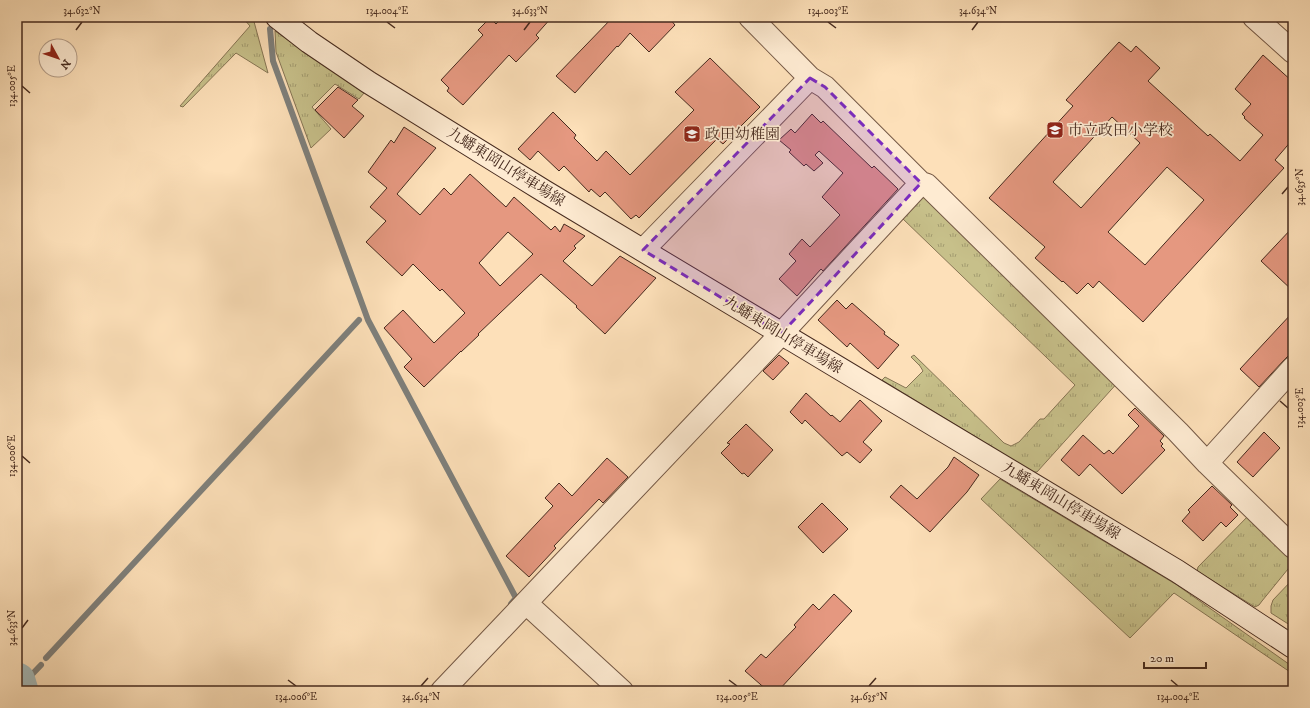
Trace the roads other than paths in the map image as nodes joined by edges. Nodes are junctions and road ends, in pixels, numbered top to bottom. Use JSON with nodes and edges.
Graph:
{"nodes":[{"id":1,"x":277,"y":17,"type":"edge"},
{"id":2,"x":750,"y":17,"type":"edge"},
{"id":3,"x":1254,"y":17,"type":"edge"},
{"id":4,"x":1293,"y":52,"type":"edge"},
{"id":5,"x":810,"y":78,"type":"junction"},
{"id":6,"x":921,"y":182,"type":"junction"},
{"id":7,"x":643,"y":250,"type":"junction"},
{"id":8,"x":781,"y":334,"type":"junction"},
{"id":9,"x":1293,"y":368,"type":"edge"},
{"id":10,"x":1211,"y":458,"type":"junction"},
{"id":11,"x":1293,"y":547,"type":"edge"},
{"id":12,"x":526,"y":603,"type":"junction"},
{"id":13,"x":1293,"y":647,"type":"edge"},
{"id":14,"x":442,"y":691,"type":"edge"},
{"id":15,"x":622,"y":691,"type":"edge"}],
"edges":[{"from":1,"to":7,"type":"street","name":"九蟠東岡山停車場線"},
{"from":2,"to":5,"type":"street"},
{"from":3,"to":4,"type":"street"},
{"from":5,"to":6,"type":"street"},
{"from":5,"to":7,"type":"street"},
{"from":6,"to":8,"type":"street"},
{"from":6,"to":10,"type":"street"},
{"from":7,"to":8,"type":"street","name":"九蟠東岡山停車場線"},
{"from":8,"to":12,"type":"street"},
{"from":8,"to":13,"type":"street","name":"九蟠東岡山停車場線"},
{"from":9,"to":10,"type":"street"},
{"from":10,"to":11,"type":"street"},
{"from":12,"to":14,"type":"street"},
{"from":12,"to":15,"type":"street"}]}
